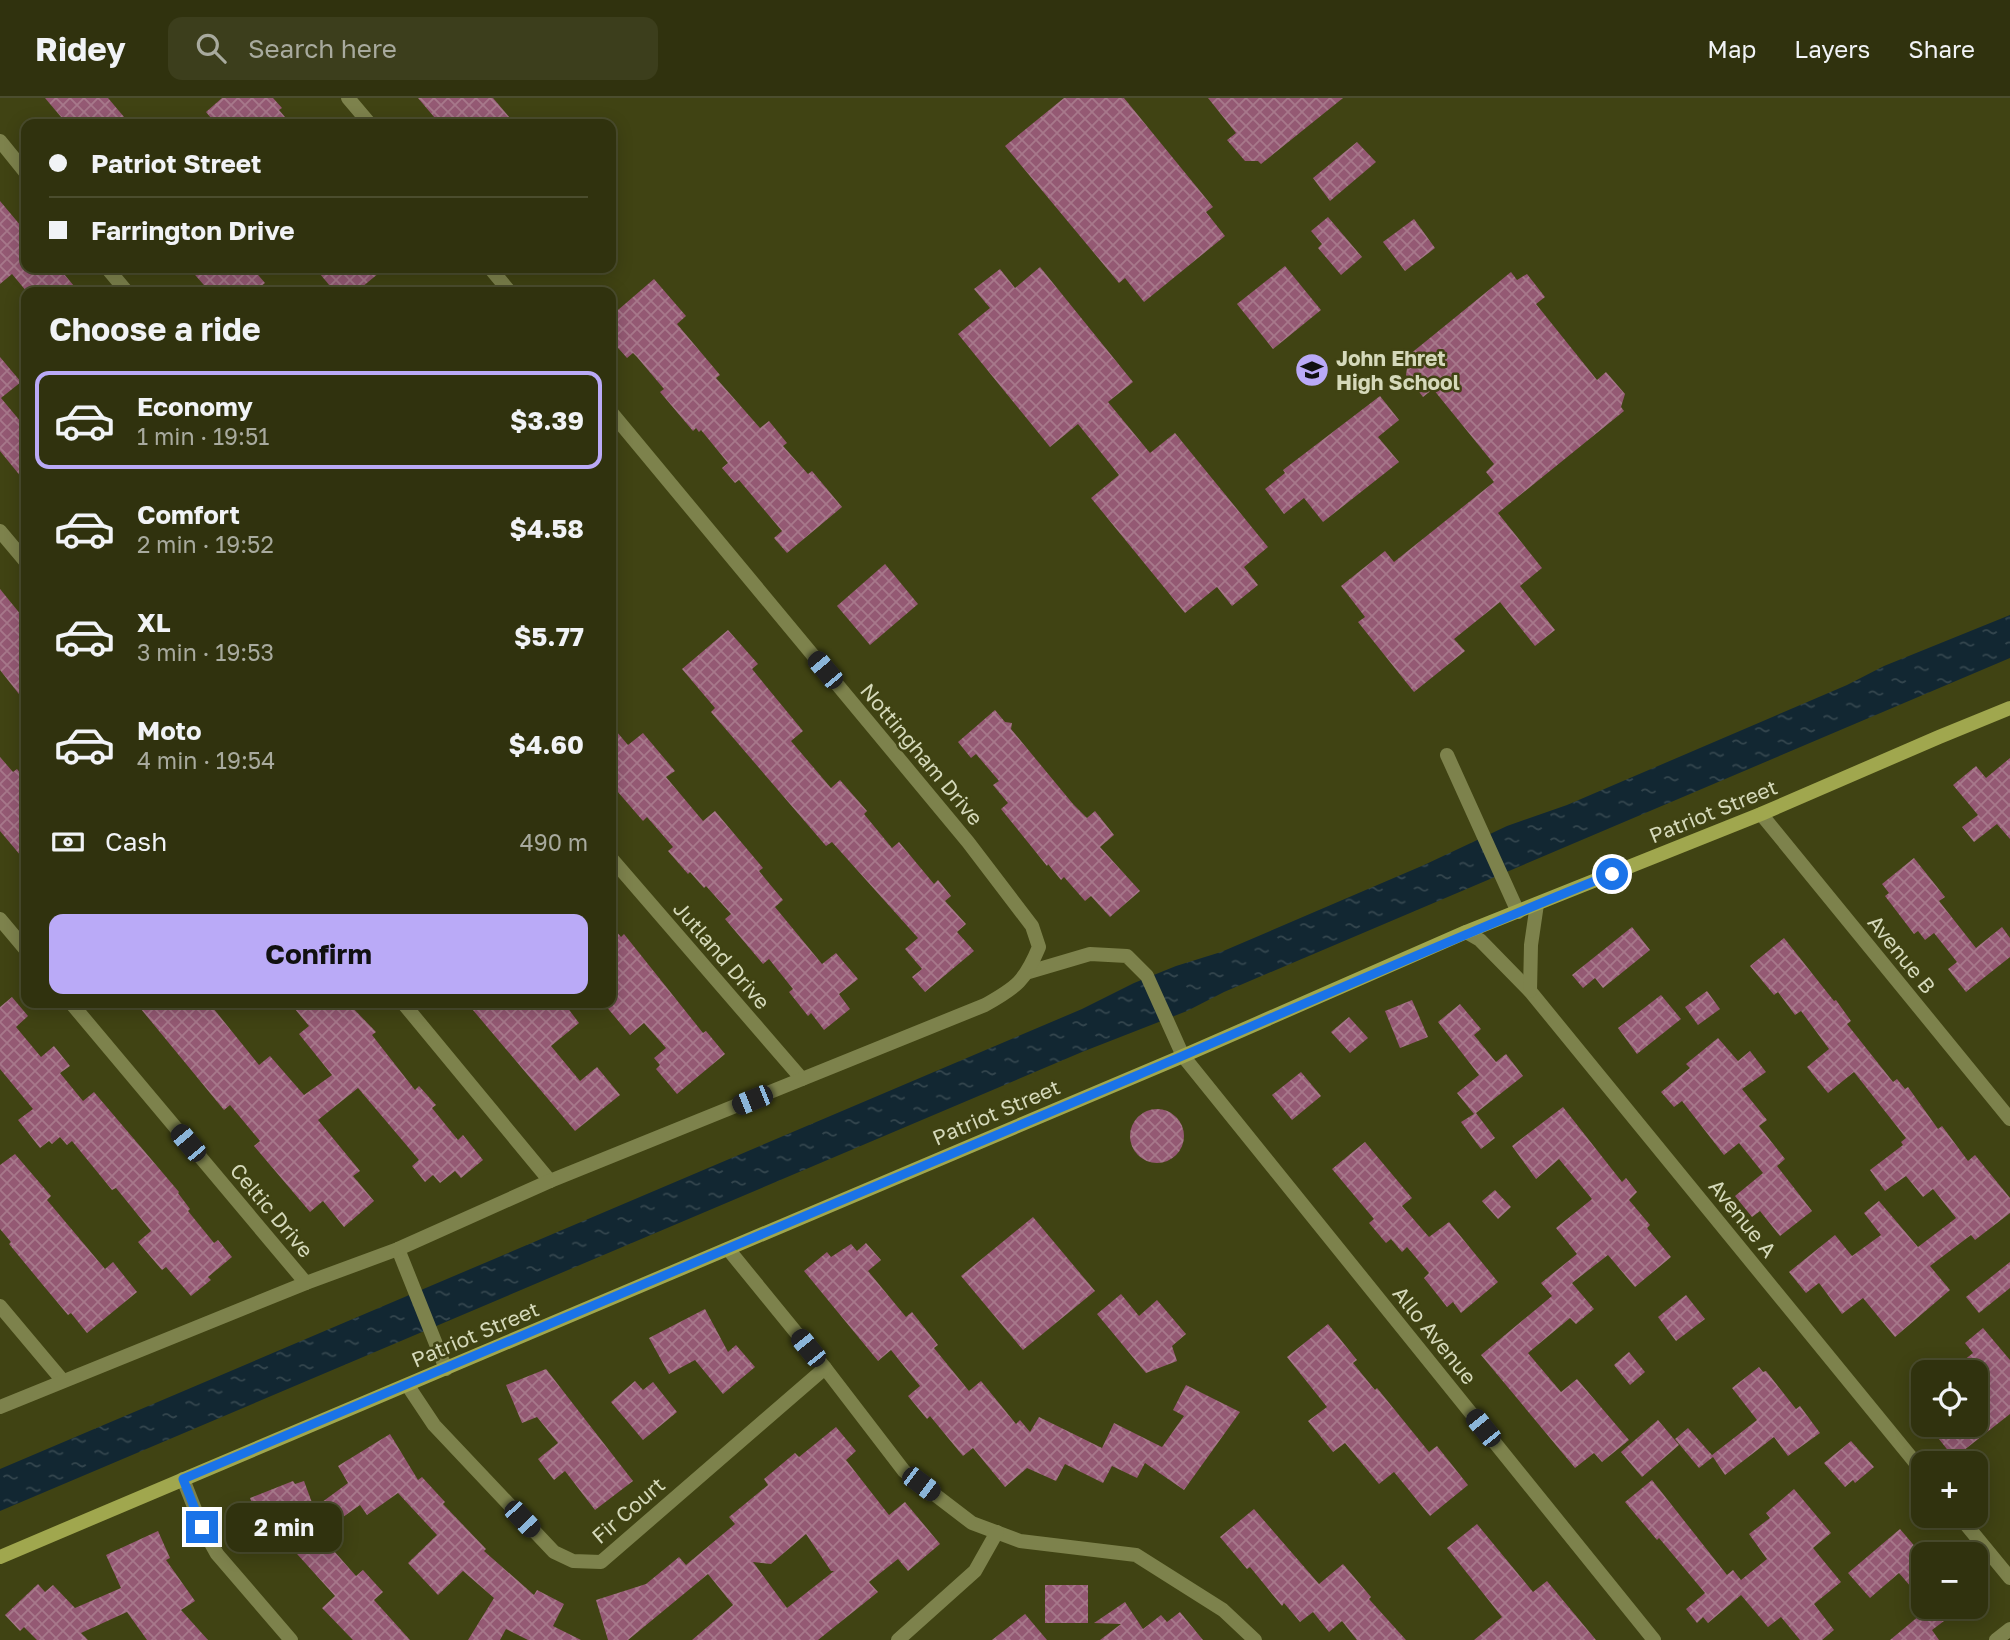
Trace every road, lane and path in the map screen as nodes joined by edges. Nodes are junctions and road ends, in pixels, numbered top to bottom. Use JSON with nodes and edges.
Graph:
{"nodes":[{"id":1,"x":348,"y":98,"type":"edge"},
{"id":2,"x":366,"y":119,"type":"edge"},
{"id":3,"x":0,"y":142,"type":"edge"},
{"id":4,"x":21,"y":167,"type":"edge"},
{"id":5,"x":111,"y":273,"type":"edge"},
{"id":6,"x":494,"y":273,"type":"edge"},
{"id":7,"x":123,"y":287,"type":"edge"},
{"id":8,"x":506,"y":287,"type":"edge"},
{"id":9,"x":616,"y":418,"type":"edge"},
{"id":10,"x":0,"y":531,"type":"edge"},
{"id":11,"x":21,"y":556,"type":"edge"},
{"id":12,"x":2010,"y":708,"type":"edge"},
{"id":13,"x":1447,"y":755,"type":"dead end"},
{"id":14,"x":1761,"y":814,"type":"junction"},
{"id":15,"x":616,"y":865,"type":"edge"},
{"id":16,"x":1537,"y":904,"type":"junction"},
{"id":17,"x":1518,"y":912,"type":"junction"},
{"id":18,"x":0,"y":919,"type":"edge"},
{"id":19,"x":1466,"y":932,"type":"junction"},
{"id":20,"x":21,"y":944,"type":"edge"},
{"id":21,"x":1029,"y":972,"type":"junction"},
{"id":22,"x":1530,"y":990,"type":"junction"},
{"id":23,"x":75,"y":1008,"type":"edge"},
{"id":24,"x":407,"y":1008,"type":"edge"},
{"id":25,"x":1183,"y":1056,"type":"junction"},
{"id":26,"x":802,"y":1079,"type":"junction"},
{"id":27,"x":2010,"y":1119,"type":"edge"},
{"id":28,"x":550,"y":1181,"type":"junction"},
{"id":29,"x":398,"y":1249,"type":"junction"},
{"id":30,"x":728,"y":1249,"type":"junction"},
{"id":31,"x":306,"y":1283,"type":"junction"},
{"id":32,"x":0,"y":1306,"type":"edge"},
{"id":33,"x":825,"y":1368,"type":"junction"},
{"id":34,"x":446,"y":1369,"type":"junction"},
{"id":35,"x":63,"y":1381,"type":"junction"},
{"id":36,"x":408,"y":1386,"type":"junction"},
{"id":37,"x":0,"y":1407,"type":"edge"},
{"id":38,"x":1911,"y":1457,"type":"edge"},
{"id":39,"x":183,"y":1479,"type":"junction"},
{"id":40,"x":1969,"y":1528,"type":"edge"},
{"id":41,"x":997,"y":1532,"type":"junction"},
{"id":42,"x":0,"y":1557,"type":"edge"},
{"id":43,"x":2010,"y":1578,"type":"edge"},
{"id":44,"x":2010,"y":1629,"type":"edge"},
{"id":45,"x":291,"y":1640,"type":"edge"},
{"id":46,"x":898,"y":1640,"type":"edge"},
{"id":47,"x":1255,"y":1640,"type":"edge"},
{"id":48,"x":1654,"y":1640,"type":"edge"},
{"id":49,"x":1996,"y":1640,"type":"edge"}],
"edges":[{"from":1,"to":2,"type":"street"},
{"from":3,"to":4,"type":"street"},
{"from":5,"to":7,"type":"street"},
{"from":6,"to":8,"type":"street"},
{"from":9,"to":21,"type":"street","name":"Nottingham Drive"},
{"from":10,"to":11,"type":"street"},
{"from":12,"to":14,"type":"main road","name":"Patriot Street"},
{"from":13,"to":17,"type":"street"},
{"from":14,"to":16,"type":"main road","name":"Patriot Street"},
{"from":14,"to":27,"type":"street","name":"Avenue B"},
{"from":15,"to":26,"type":"street","name":"Jutland Drive"},
{"from":16,"to":17,"type":"main road","name":"Patriot Street"},
{"from":16,"to":22,"type":"street"},
{"from":17,"to":19,"type":"main road","name":"Patriot Street"},
{"from":18,"to":20,"type":"street"},
{"from":19,"to":22,"type":"street","name":"Avenue A"},
{"from":19,"to":25,"type":"main road","name":"Patriot Street"},
{"from":21,"to":25,"type":"street","name":"Allo Avenue"},
{"from":21,"to":26,"type":"street"},
{"from":22,"to":38,"type":"street","name":"Avenue A"},
{"from":23,"to":31,"type":"street","name":"Celtic Drive"},
{"from":24,"to":28,"type":"street"},
{"from":25,"to":30,"type":"main road","name":"Patriot Street"},
{"from":25,"to":48,"type":"street","name":"Allo Avenue"},
{"from":26,"to":28,"type":"street"},
{"from":28,"to":29,"type":"street"},
{"from":29,"to":31,"type":"street"},
{"from":29,"to":34,"type":"street"},
{"from":30,"to":33,"type":"street"},
{"from":30,"to":34,"type":"main road","name":"Patriot Street"},
{"from":31,"to":35,"type":"street"},
{"from":32,"to":35,"type":"street"},
{"from":33,"to":36,"type":"street","name":"Fir Court"},
{"from":33,"to":41,"type":"street"},
{"from":34,"to":36,"type":"main road","name":"Patriot Street"},
{"from":35,"to":37,"type":"street"},
{"from":36,"to":39,"type":"main road","name":"Patriot Street"},
{"from":39,"to":42,"type":"main road","name":"Patriot Street"},
{"from":39,"to":45,"type":"street"},
{"from":40,"to":43,"type":"street"},
{"from":41,"to":46,"type":"street"},
{"from":41,"to":47,"type":"street"},
{"from":44,"to":49,"type":"street"}]}
